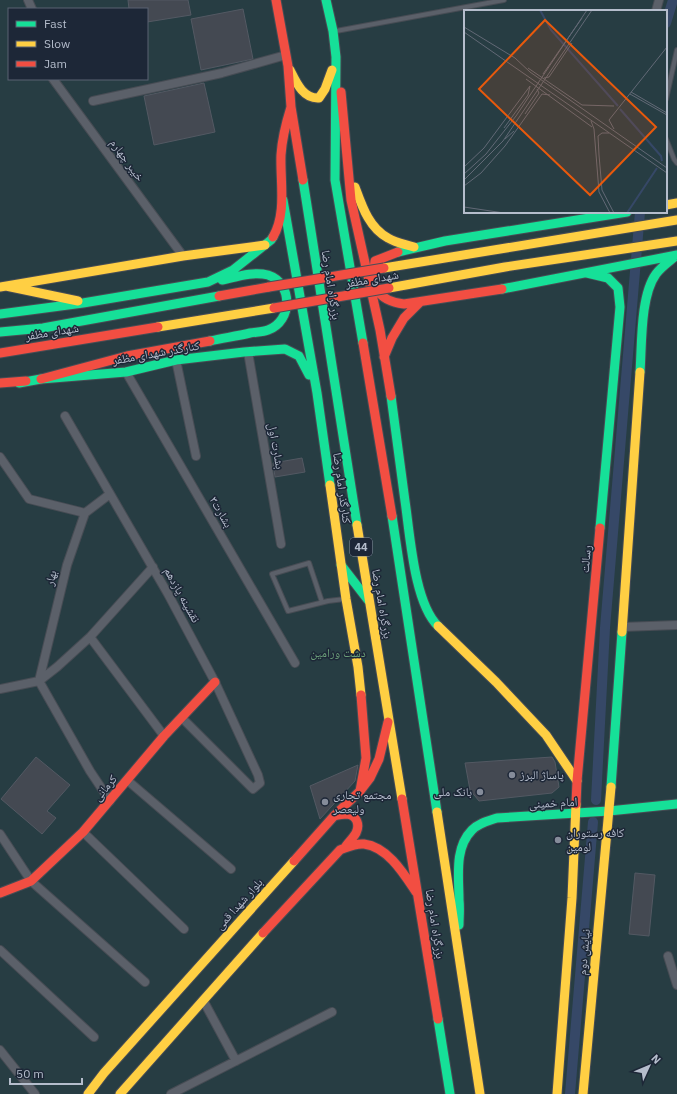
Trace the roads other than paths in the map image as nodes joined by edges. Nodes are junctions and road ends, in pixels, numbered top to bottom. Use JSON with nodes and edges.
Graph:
{"nodes":[{"id":1,"x":276,"y":0,"type":"edge"},
{"id":2,"x":326,"y":0,"type":"edge"},
{"id":3,"x":504,"y":0,"type":"edge"},
{"id":4,"x":659,"y":0,"type":"edge"},
{"id":5,"x":656,"y":10,"type":"edge"},
{"id":6,"x":333,"y":32,"type":"junction"},
{"id":7,"x":677,"y":50,"type":"edge"},
{"id":8,"x":286,"y":55,"type":"junction"},
{"id":9,"x":336,"y":57,"type":"junction"},
{"id":10,"x":288,"y":66,"type":"junction"},
{"id":11,"x":54,"y":80,"type":"edge"},
{"id":12,"x":667,"y":95,"type":"edge"},
{"id":13,"x":93,"y":100,"type":"dead end"},
{"id":14,"x":291,"y":107,"type":"junction"},
{"id":15,"x":667,"y":142,"type":"edge"},
{"id":16,"x":677,"y":163,"type":"edge"},
{"id":17,"x":348,"y":169,"type":"junction"},
{"id":18,"x":282,"y":189,"type":"junction"},
{"id":19,"x":585,"y":213,"type":"edge"},
{"id":20,"x":621,"y":213,"type":"edge"},
{"id":21,"x":677,"y":220,"type":"edge"},
{"id":22,"x":573,"y":222,"type":"junction"},
{"id":23,"x":677,"y":241,"type":"edge"},
{"id":24,"x":265,"y":245,"type":"junction"},
{"id":25,"x":417,"y":248,"type":"junction"},
{"id":26,"x":677,"y":255,"type":"edge"},
{"id":27,"x":183,"y":256,"type":"junction"},
{"id":28,"x":586,"y":273,"type":"junction"},
{"id":29,"x":208,"y":282,"type":"junction"},
{"id":30,"x":3,"y":287,"type":"edge"},
{"id":31,"x":420,"y":302,"type":"junction"},
{"id":32,"x":83,"y":303,"type":"junction"},
{"id":33,"x":0,"y":314,"type":"edge"},
{"id":34,"x":0,"y":332,"type":"edge"},
{"id":35,"x":248,"y":352,"type":"junction"},
{"id":36,"x":0,"y":354,"type":"edge"},
{"id":37,"x":384,"y":358,"type":"junction"},
{"id":38,"x":176,"y":360,"type":"junction"},
{"id":39,"x":126,"y":372,"type":"junction"},
{"id":40,"x":41,"y":379,"type":"junction"},
{"id":41,"x":26,"y":381,"type":"junction"},
{"id":42,"x":0,"y":383,"type":"edge"},
{"id":43,"x":0,"y":388,"type":"edge"},
{"id":44,"x":317,"y":392,"type":"junction"},
{"id":45,"x":65,"y":416,"type":"dead end"},
{"id":46,"x":196,"y":456,"type":"dead end"},
{"id":47,"x":0,"y":458,"type":"edge"},
{"id":48,"x":110,"y":494,"type":"junction"},
{"id":49,"x":85,"y":513,"type":"junction"},
{"id":50,"x":281,"y":544,"type":"dead end"},
{"id":51,"x":341,"y":565,"type":"junction"},
{"id":52,"x":153,"y":567,"type":"junction"},
{"id":53,"x":346,"y":599,"type":"junction"},
{"id":54,"x":322,"y":602,"type":"junction"},
{"id":55,"x":369,"y":602,"type":"junction"},
{"id":56,"x":677,"y":625,"type":"edge"},
{"id":57,"x":622,"y":626,"type":"junction"},
{"id":58,"x":90,"y":637,"type":"junction"},
{"id":59,"x":295,"y":663,"type":"dead end"},
{"id":60,"x":39,"y":681,"type":"junction"},
{"id":61,"x":214,"y":682,"type":"junction"},
{"id":62,"x":0,"y":689,"type":"edge"},
{"id":63,"x":182,"y":718,"type":"junction"},
{"id":64,"x":389,"y":719,"type":"junction"},
{"id":65,"x":164,"y":736,"type":"junction"},
{"id":66,"x":127,"y":780,"type":"junction"},
{"id":67,"x":578,"y":781,"type":"junction"},
{"id":68,"x":360,"y":791,"type":"junction"},
{"id":69,"x":110,"y":801,"type":"junction"},
{"id":70,"x":677,"y":804,"type":"edge"},
{"id":71,"x":610,"y":811,"type":"junction"},
{"id":72,"x":577,"y":814,"type":"junction"},
{"id":73,"x":334,"y":816,"type":"junction"},
{"id":74,"x":83,"y":832,"type":"junction"},
{"id":75,"x":0,"y":834,"type":"edge"},
{"id":76,"x":346,"y":846,"type":"junction"},
{"id":77,"x":231,"y":869,"type":"dead end"},
{"id":78,"x":31,"y":881,"type":"junction"},
{"id":79,"x":0,"y":893,"type":"edge"},
{"id":80,"x":418,"y":896,"type":"junction"},
{"id":81,"x":184,"y":928,"type":"dead end"},
{"id":82,"x":458,"y":944,"type":"junction"},
{"id":83,"x":0,"y":950,"type":"edge"},
{"id":84,"x":668,"y":956,"type":"dead end"},
{"id":85,"x":145,"y":982,"type":"dead end"},
{"id":86,"x":677,"y":985,"type":"edge"},
{"id":87,"x":203,"y":1000,"type":"junction"},
{"id":88,"x":332,"y":1012,"type":"dead end"},
{"id":89,"x":94,"y":1038,"type":"dead end"},
{"id":90,"x":0,"y":1050,"type":"edge"},
{"id":91,"x":236,"y":1061,"type":"junction"},
{"id":92,"x":35,"y":1094,"type":"edge"},
{"id":93,"x":88,"y":1094,"type":"edge"},
{"id":94,"x":120,"y":1094,"type":"edge"},
{"id":95,"x":171,"y":1094,"type":"edge"},
{"id":96,"x":450,"y":1094,"type":"edge"},
{"id":97,"x":480,"y":1094,"type":"edge"},
{"id":98,"x":556,"y":1094,"type":"edge"},
{"id":99,"x":583,"y":1094,"type":"edge"}],
"edges":[{"from":1,"to":8,"type":"main road","name":"بزرگراه امام رضا","number":"44"},
{"from":2,"to":6,"type":"main road","name":"بزرگراه امام رضا"},
{"from":3,"to":6,"type":"lane"},
{"from":4,"to":5,"type":"street"},
{"from":6,"to":9,"type":"main road","name":"بزرگراه امام رضا"},
{"from":7,"to":12,"type":"lane"},
{"from":8,"to":10,"type":"main road","name":"بزرگراه امام رضا","number":"44"},
{"from":8,"to":13,"type":"street"},
{"from":9,"to":10,"type":"main road"},
{"from":9,"to":17,"type":"main road"},
{"from":9,"to":82,"type":"main road","name":"بزرگراه امام رضا"},
{"from":10,"to":14,"type":"main road","name":"بزرگراه امام رضا","number":"44"},
{"from":11,"to":27,"type":"street","name":"خیبر چهارم"},
{"from":14,"to":18,"type":"main road"},
{"from":14,"to":55,"type":"main road","name":"بزرگراه امام رضا","number":"44"},
{"from":15,"to":16,"type":"lane"},
{"from":17,"to":25,"type":"main road"},
{"from":17,"to":37,"type":"main road"},
{"from":18,"to":24,"type":"main road"},
{"from":18,"to":44,"type":"main road","name":"کنارگذر امام رضا"},
{"from":19,"to":22,"type":"street"},
{"from":20,"to":22,"type":"main road"},
{"from":21,"to":34,"type":"main road","name":"شهدای مظفر","bridge":true},
{"from":22,"to":25,"type":"main road"},
{"from":23,"to":36,"type":"main road","name":"شهدای مظفر","bridge":true},
{"from":24,"to":27,"type":"main road"},
{"from":24,"to":29,"type":"main road"},
{"from":25,"to":31,"type":"main road"},
{"from":26,"to":28,"type":"main road"},
{"from":26,"to":57,"type":"main road"},
{"from":27,"to":30,"type":"main road"},
{"from":28,"to":31,"type":"main road"},
{"from":28,"to":67,"type":"main road","name":"رسالت"},
{"from":29,"to":32,"type":"main road"},
{"from":29,"to":40,"type":"main road"},
{"from":30,"to":32,"type":"main road"},
{"from":31,"to":37,"type":"main road"},
{"from":32,"to":33,"type":"main road"},
{"from":35,"to":38,"type":"main road","name":"کنارگذر شهدای مظفر"},
{"from":35,"to":44,"type":"main road","name":"کنارگذر شهدای مظفر"},
{"from":35,"to":50,"type":"street","name":"بشارت اول"},
{"from":37,"to":67,"type":"main road"},
{"from":38,"to":39,"type":"main road","name":"کنارگذر شهدای مظفر"},
{"from":38,"to":46,"type":"street"},
{"from":39,"to":40,"type":"main road","name":"کنارگذر شهدای مظفر"},
{"from":39,"to":59,"type":"street","name":"بشارت۳"},
{"from":40,"to":41,"type":"main road","name":"کنارگذر شهدای مظفر"},
{"from":41,"to":42,"type":"main road"},
{"from":41,"to":43,"type":"main road","name":"کنارگذر شهدای مظفر"},
{"from":44,"to":51,"type":"main road","name":"کنارگذر امام رضا"},
{"from":45,"to":48,"type":"street","name":"نقشینه یازدهم"},
{"from":47,"to":49,"type":"street"},
{"from":48,"to":49,"type":"street"},
{"from":48,"to":52,"type":"street","name":"نقشینه یازدهم"},
{"from":49,"to":60,"type":"street","name":"بهار"},
{"from":51,"to":53,"type":"main road","name":"کنارگذر امام رضا"},
{"from":51,"to":55,"type":"main road"},
{"from":52,"to":58,"type":"street"},
{"from":52,"to":61,"type":"street","name":"نقشینه یازدهم"},
{"from":53,"to":54,"type":"lane"},
{"from":53,"to":68,"type":"main road","name":"کنارگذر امام رضا"},
{"from":54,"to":54,"type":"lane"},
{"from":55,"to":64,"type":"main road","name":"بزرگراه امام رضا","number":"44"},
{"from":56,"to":57,"type":"street"},
{"from":57,"to":71,"type":"main road"},
{"from":58,"to":60,"type":"street"},
{"from":58,"to":65,"type":"street"},
{"from":60,"to":62,"type":"street"},
{"from":60,"to":69,"type":"street"},
{"from":61,"to":63,"type":"main road","name":"کرمانی"},
{"from":61,"to":63,"type":"street","name":"نقشینه یازدهم"},
{"from":63,"to":65,"type":"main road","name":"کرمانی"},
{"from":64,"to":68,"type":"main road","name":"بلوار شهدا قمی"},
{"from":64,"to":80,"type":"main road","name":"بزرگراه امام رضا","number":"44"},
{"from":65,"to":66,"type":"main road","name":"کرمانی"},
{"from":66,"to":69,"type":"main road","name":"کرمانی"},
{"from":66,"to":77,"type":"street"},
{"from":67,"to":72,"type":"main road","name":"رسالت"},
{"from":68,"to":73,"type":"main road","name":"بلوار شهدا قمی"},
{"from":69,"to":74,"type":"main road","name":"کرمانی"},
{"from":70,"to":71,"type":"main road","name":"امام خمینی"},
{"from":71,"to":72,"type":"main road","name":"امام خمینی"},
{"from":71,"to":99,"type":"main road","name":"نیایش دوم"},
{"from":72,"to":82,"type":"main road","name":"امام خمینی"},
{"from":72,"to":98,"type":"main road","name":"نیایش دوم"},
{"from":73,"to":76,"type":"main road"},
{"from":73,"to":93,"type":"main road","name":"بلوار شهدا قمی"},
{"from":74,"to":78,"type":"main road","name":"کرمانی"},
{"from":74,"to":81,"type":"street"},
{"from":75,"to":78,"type":"street"},
{"from":76,"to":80,"type":"main road"},
{"from":76,"to":87,"type":"main road"},
{"from":78,"to":79,"type":"main road","name":"کرمانی"},
{"from":78,"to":85,"type":"street"},
{"from":80,"to":96,"type":"main road","name":"بزرگراه امام رضا","number":"44"},
{"from":82,"to":97,"type":"main road","name":"بزرگراه امام رضا"},
{"from":83,"to":89,"type":"street"},
{"from":84,"to":86,"type":"street"},
{"from":87,"to":91,"type":"street"},
{"from":87,"to":94,"type":"main road"},
{"from":88,"to":91,"type":"street"},
{"from":90,"to":92,"type":"street"},
{"from":91,"to":95,"type":"street"}]}
